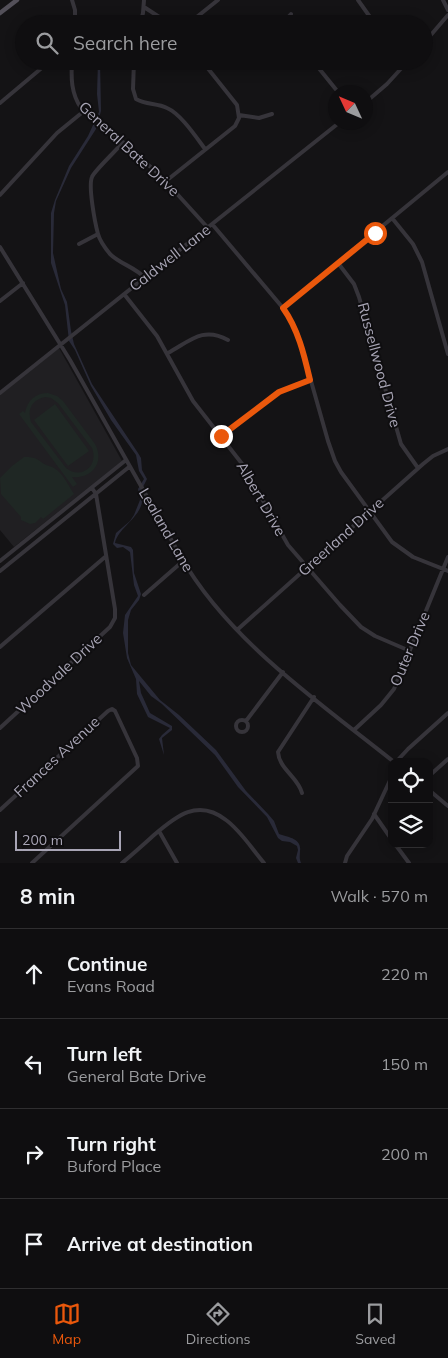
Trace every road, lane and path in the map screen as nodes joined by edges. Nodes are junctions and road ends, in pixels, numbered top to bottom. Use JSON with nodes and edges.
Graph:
{"nodes":[{"id":1,"x":17,"y":0,"type":"edge"},
{"id":2,"x":72,"y":0,"type":"edge"},
{"id":3,"x":144,"y":0,"type":"edge"},
{"id":4,"x":358,"y":0,"type":"edge"},
{"id":5,"x":443,"y":0,"type":"edge"},
{"id":6,"x":216,"y":1,"type":"edge"},
{"id":7,"x":144,"y":7,"type":"junction"},
{"id":8,"x":448,"y":10,"type":"edge"},
{"id":9,"x":0,"y":13,"type":"edge"},
{"id":10,"x":75,"y":15,"type":"edge"},
{"id":11,"x":142,"y":15,"type":"edge"},
{"id":12,"x":156,"y":15,"type":"edge"},
{"id":13,"x":199,"y":15,"type":"edge"},
{"id":14,"x":369,"y":15,"type":"edge"},
{"id":15,"x":448,"y":16,"type":"edge"},
{"id":16,"x":433,"y":33,"type":"edge"},
{"id":17,"x":39,"y":70,"type":"edge"},
{"id":18,"x":72,"y":70,"type":"edge"},
{"id":19,"x":134,"y":70,"type":"edge"},
{"id":20,"x":209,"y":70,"type":"edge"},
{"id":21,"x":320,"y":70,"type":"edge"},
{"id":22,"x":400,"y":70,"type":"edge"},
{"id":23,"x":332,"y":85,"type":"edge"},
{"id":24,"x":373,"y":96,"type":"edge"},
{"id":25,"x":0,"y":103,"type":"edge"},
{"id":26,"x":84,"y":111,"type":"junction"},
{"id":27,"x":272,"y":114,"type":"dead end"},
{"id":28,"x":239,"y":115,"type":"junction"},
{"id":29,"x":330,"y":130,"type":"edge"},
{"id":30,"x":123,"y":142,"type":"junction"},
{"id":31,"x":205,"y":149,"type":"junction"},
{"id":32,"x":448,"y":172,"type":"edge"},
{"id":33,"x":166,"y":181,"type":"junction"},
{"id":34,"x":0,"y":195,"type":"edge"},
{"id":35,"x":392,"y":218,"type":"junction"},
{"id":36,"x":212,"y":224,"type":"junction"},
{"id":37,"x":208,"y":228,"type":"junction"},
{"id":38,"x":98,"y":234,"type":"junction"},
{"id":39,"x":79,"y":244,"type":"dead end"},
{"id":40,"x":0,"y":247,"type":"edge"},
{"id":41,"x":338,"y":263,"type":"junction"},
{"id":42,"x":145,"y":278,"type":"junction"},
{"id":43,"x":23,"y":283,"type":"junction"},
{"id":44,"x":124,"y":294,"type":"junction"},
{"id":45,"x":0,"y":301,"type":"edge"},
{"id":46,"x":283,"y":308,"type":"junction"},
{"id":47,"x":228,"y":340,"type":"dead end"},
{"id":48,"x":60,"y":344,"type":"junction"},
{"id":49,"x":168,"y":353,"type":"junction"},
{"id":50,"x":448,"y":354,"type":"edge"},
{"id":51,"x":310,"y":380,"type":"junction"},
{"id":52,"x":0,"y":393,"type":"edge"},
{"id":53,"x":221,"y":436,"type":"junction"},
{"id":54,"x":448,"y":449,"type":"edge"},
{"id":55,"x":126,"y":460,"type":"junction"},
{"id":56,"x":129,"y":467,"type":"junction"},
{"id":57,"x":418,"y":468,"type":"junction"},
{"id":58,"x":92,"y":488,"type":"junction"},
{"id":59,"x":96,"y":494,"type":"junction"},
{"id":60,"x":369,"y":512,"type":"junction"},
{"id":61,"x":105,"y":557,"type":"junction"},
{"id":62,"x":448,"y":557,"type":"edge"},
{"id":63,"x":0,"y":561,"type":"edge"},
{"id":64,"x":183,"y":561,"type":"junction"},
{"id":65,"x":307,"y":568,"type":"junction"},
{"id":66,"x":443,"y":570,"type":"junction"},
{"id":67,"x":0,"y":571,"type":"edge"},
{"id":68,"x":448,"y":572,"type":"edge"},
{"id":69,"x":144,"y":595,"type":"dead end"},
{"id":70,"x":237,"y":630,"type":"junction"},
{"id":71,"x":0,"y":647,"type":"edge"},
{"id":72,"x":410,"y":651,"type":"junction"},
{"id":73,"x":284,"y":672,"type":"junction"},
{"id":74,"x":314,"y":697,"type":"junction"},
{"id":75,"x":448,"y":713,"type":"edge"},
{"id":76,"x":246,"y":721,"type":"dead end"},
{"id":77,"x":0,"y":728,"type":"edge"},
{"id":78,"x":354,"y":730,"type":"junction"},
{"id":79,"x":390,"y":758,"type":"edge"},
{"id":80,"x":399,"y":758,"type":"edge"},
{"id":81,"x":448,"y":759,"type":"edge"},
{"id":82,"x":433,"y":772,"type":"edge"},
{"id":83,"x":388,"y":784,"type":"edge"},
{"id":84,"x":302,"y":793,"type":"dead end"},
{"id":85,"x":433,"y":793,"type":"edge"},
{"id":86,"x":448,"y":806,"type":"edge"},
{"id":87,"x":0,"y":810,"type":"edge"},
{"id":88,"x":374,"y":814,"type":"junction"},
{"id":89,"x":159,"y":831,"type":"junction"},
{"id":90,"x":388,"y":834,"type":"edge"},
{"id":91,"x":398,"y":848,"type":"edge"},
{"id":92,"x":345,"y":862,"type":"edge"},
{"id":93,"x":32,"y":863,"type":"edge"},
{"id":94,"x":122,"y":863,"type":"edge"},
{"id":95,"x":177,"y":863,"type":"edge"},
{"id":96,"x":264,"y":863,"type":"edge"},
{"id":97,"x":410,"y":863,"type":"edge"}],
"edges":[{"from":1,"to":9,"type":"main road"},
{"from":2,"to":10,"type":"street"},
{"from":3,"to":7,"type":"street"},
{"from":4,"to":14,"type":"street"},
{"from":5,"to":8,"type":"street"},
{"from":6,"to":13,"type":"street"},
{"from":7,"to":11,"type":"street"},
{"from":7,"to":12,"type":"street"},
{"from":15,"to":16,"type":"street"},
{"from":17,"to":25,"type":"street"},
{"from":18,"to":26,"type":"street","name":"General Bate Drive"},
{"from":19,"to":31,"type":"street"},
{"from":20,"to":28,"type":"street"},
{"from":21,"to":23,"type":"street"},
{"from":22,"to":24,"type":"street"},
{"from":26,"to":30,"type":"street","name":"General Bate Drive"},
{"from":26,"to":34,"type":"street"},
{"from":27,"to":28,"type":"street"},
{"from":28,"to":31,"type":"street"},
{"from":29,"to":36,"type":"street","name":"Caldwell Lane"},
{"from":30,"to":33,"type":"street","name":"General Bate Drive"},
{"from":30,"to":38,"type":"street"},
{"from":31,"to":33,"type":"street"},
{"from":32,"to":35,"type":"street"},
{"from":33,"to":37,"type":"street","name":"General Bate Drive"},
{"from":35,"to":41,"type":"street"},
{"from":35,"to":50,"type":"street"},
{"from":36,"to":37,"type":"street","name":"Caldwell Lane"},
{"from":36,"to":46,"type":"street"},
{"from":37,"to":42,"type":"street","name":"Caldwell Lane"},
{"from":38,"to":39,"type":"street"},
{"from":38,"to":42,"type":"street"},
{"from":40,"to":43,"type":"street","name":"Lealand Lane"},
{"from":41,"to":46,"type":"street"},
{"from":41,"to":57,"type":"street","name":"Russellwood Drive"},
{"from":42,"to":44,"type":"street","name":"Caldwell Lane"},
{"from":43,"to":45,"type":"street"},
{"from":43,"to":48,"type":"street","name":"Lealand Lane"},
{"from":44,"to":48,"type":"street","name":"Caldwell Lane"},
{"from":44,"to":49,"type":"street","name":"Albert Drive"},
{"from":46,"to":51,"type":"street"},
{"from":47,"to":49,"type":"street"},
{"from":48,"to":52,"type":"street","name":"Caldwell Lane"},
{"from":48,"to":55,"type":"street","name":"Lealand Lane"},
{"from":49,"to":53,"type":"street","name":"Albert Drive"},
{"from":51,"to":53,"type":"street"},
{"from":51,"to":60,"type":"street"},
{"from":53,"to":65,"type":"street","name":"Albert Drive"},
{"from":54,"to":57,"type":"street","name":"Greerland Drive"},
{"from":55,"to":56,"type":"street","name":"Lealand Lane"},
{"from":55,"to":58,"type":"street"},
{"from":56,"to":59,"type":"street"},
{"from":56,"to":64,"type":"street","name":"Lealand Lane"},
{"from":57,"to":60,"type":"street","name":"Greerland Drive"},
{"from":58,"to":59,"type":"street"},
{"from":58,"to":63,"type":"street"},
{"from":59,"to":61,"type":"street"},
{"from":59,"to":67,"type":"street"},
{"from":60,"to":65,"type":"street","name":"Greerland Drive"},
{"from":60,"to":66,"type":"street"},
{"from":61,"to":71,"type":"street"},
{"from":61,"to":77,"type":"street","name":"Woodvale Drive"},
{"from":62,"to":66,"type":"street","name":"Outer Drive"},
{"from":64,"to":69,"type":"street"},
{"from":64,"to":70,"type":"street","name":"Lealand Lane"},
{"from":65,"to":70,"type":"street","name":"Greerland Drive"},
{"from":65,"to":72,"type":"street","name":"Albert Drive"},
{"from":66,"to":68,"type":"street"},
{"from":66,"to":72,"type":"street","name":"Outer Drive"},
{"from":70,"to":73,"type":"street","name":"Lealand Lane"},
{"from":72,"to":78,"type":"street","name":"Outer Drive"},
{"from":73,"to":74,"type":"street","name":"Lealand Lane"},
{"from":73,"to":76,"type":"street"},
{"from":74,"to":78,"type":"street","name":"Lealand Lane"},
{"from":74,"to":84,"type":"street"},
{"from":75,"to":80,"type":"street"},
{"from":78,"to":79,"type":"street","name":"Lealand Lane"},
{"from":81,"to":82,"type":"street"},
{"from":83,"to":88,"type":"street"},
{"from":85,"to":86,"type":"street"},
{"from":87,"to":93,"type":"street","name":"Frances Avenue"},
{"from":88,"to":90,"type":"street"},
{"from":88,"to":92,"type":"street"},
{"from":89,"to":94,"type":"street"},
{"from":89,"to":95,"type":"street"},
{"from":89,"to":96,"type":"street"},
{"from":91,"to":97,"type":"street"}]}
